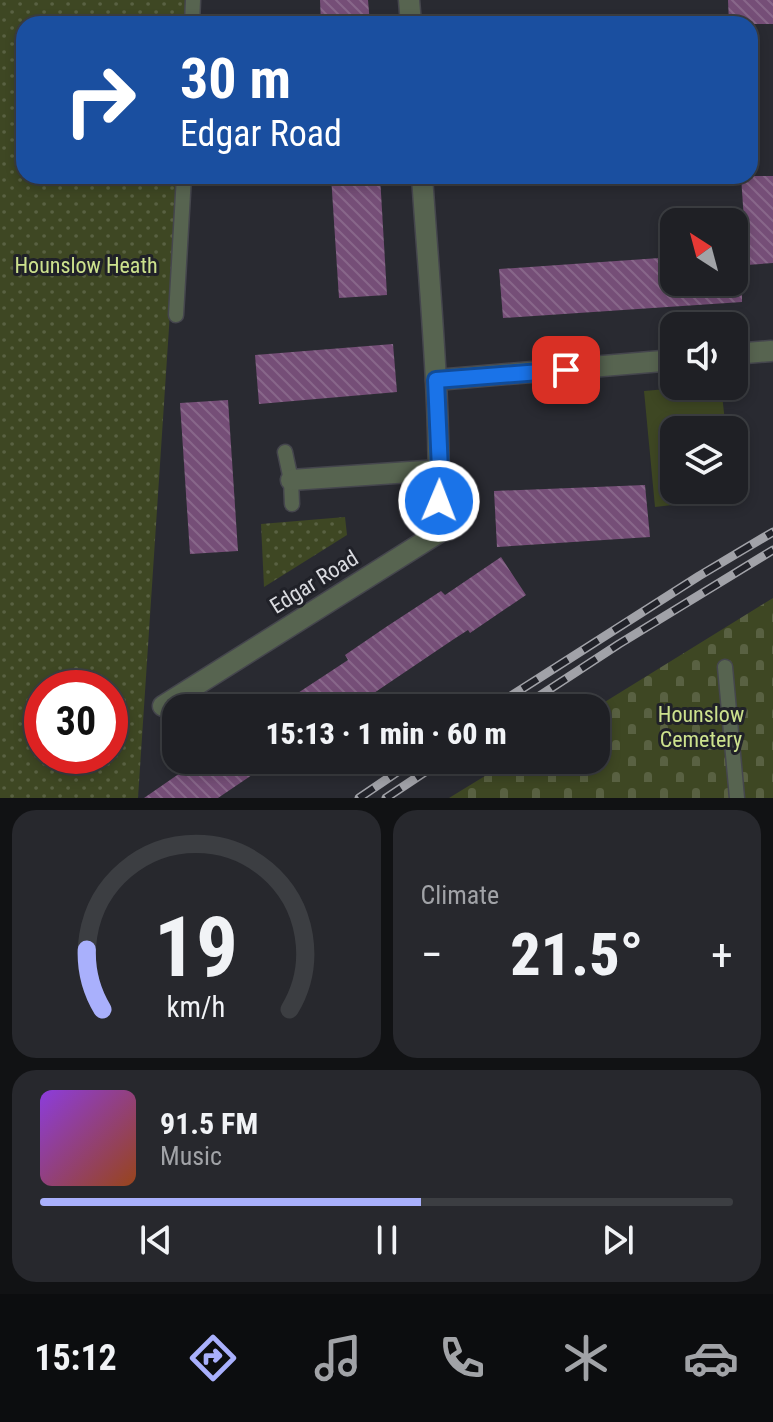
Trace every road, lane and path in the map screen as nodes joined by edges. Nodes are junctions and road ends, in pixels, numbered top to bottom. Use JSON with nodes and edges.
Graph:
{"nodes":[{"id":1,"x":184,"y":184,"type":"edge"},
{"id":2,"x":423,"y":184,"type":"edge"},
{"id":3,"x":176,"y":315,"type":"dead end"},
{"id":4,"x":772,"y":352,"type":"edge"},
{"id":5,"x":748,"y":353,"type":"edge"},
{"id":6,"x":660,"y":361,"type":"edge"},
{"id":7,"x":436,"y":380,"type":"junction"},
{"id":8,"x":285,"y":452,"type":"dead end"},
{"id":9,"x":440,"y":470,"type":"junction"},
{"id":10,"x":291,"y":480,"type":"junction"},
{"id":11,"x":292,"y":504,"type":"dead end"},
{"id":12,"x":725,"y":667,"type":"dead end"},
{"id":13,"x":182,"y":694,"type":"edge"},
{"id":14,"x":737,"y":798,"type":"edge"}],
"edges":[{"from":1,"to":3,"type":"lane"},
{"from":2,"to":7,"type":"street","name":"Edgar Road"},
{"from":4,"to":5,"type":"street"},
{"from":6,"to":7,"type":"street"},
{"from":7,"to":9,"type":"street","name":"Edgar Road"},
{"from":8,"to":10,"type":"lane"},
{"from":9,"to":10,"type":"street"},
{"from":9,"to":13,"type":"street","name":"Edgar Road"},
{"from":10,"to":11,"type":"lane"},
{"from":12,"to":14,"type":"lane"}]}
